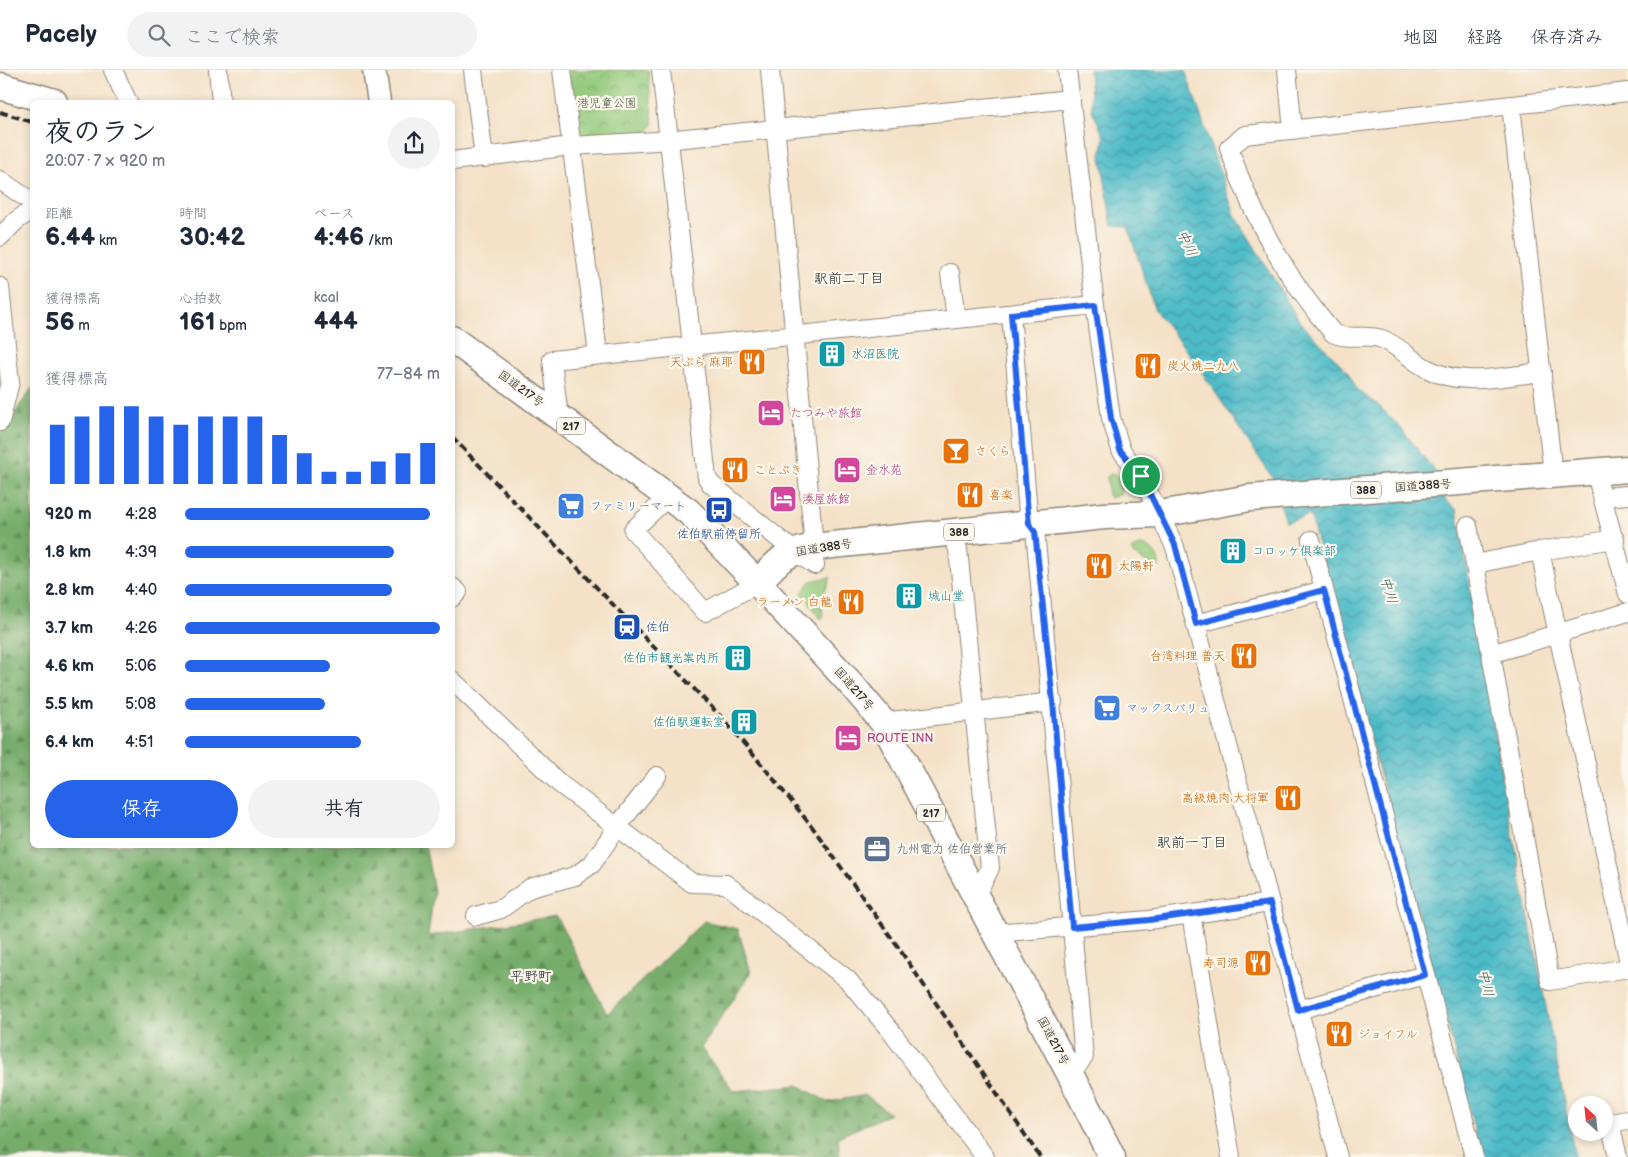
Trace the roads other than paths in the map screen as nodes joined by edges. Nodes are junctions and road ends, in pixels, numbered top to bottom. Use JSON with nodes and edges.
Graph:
{"nodes":[{"id":1,"x":113,"y":70,"type":"edge"},
{"id":2,"x":218,"y":70,"type":"edge"},
{"id":3,"x":374,"y":70,"type":"edge"},
{"id":4,"x":473,"y":70,"type":"edge"},
{"id":5,"x":562,"y":70,"type":"edge"},
{"id":6,"x":661,"y":70,"type":"edge"},
{"id":7,"x":770,"y":70,"type":"edge"},
{"id":8,"x":1067,"y":70,"type":"edge"},
{"id":9,"x":1287,"y":70,"type":"edge"},
{"id":10,"x":0,"y":86,"type":"edge"},
{"id":11,"x":1628,"y":92,"type":"edge"},
{"id":12,"x":1071,"y":99,"type":"junction"},
{"id":13,"x":47,"y":100,"type":"edge"},
{"id":14,"x":127,"y":100,"type":"edge"},
{"id":15,"x":221,"y":100,"type":"edge"},
{"id":16,"x":378,"y":100,"type":"edge"},
{"id":17,"x":1511,"y":105,"type":"junction"},
{"id":18,"x":776,"y":129,"type":"junction"},
{"id":19,"x":1293,"y":130,"type":"junction"},
{"id":20,"x":668,"y":139,"type":"junction"},
{"id":21,"x":571,"y":146,"type":"junction"},
{"id":22,"x":484,"y":158,"type":"junction"},
{"id":23,"x":455,"y":161,"type":"edge"},
{"id":24,"x":0,"y":180,"type":"edge"},
{"id":25,"x":30,"y":201,"type":"edge"},
{"id":26,"x":30,"y":211,"type":"edge"},
{"id":27,"x":0,"y":237,"type":"edge"},
{"id":28,"x":950,"y":273,"type":"dead end"},
{"id":29,"x":0,"y":287,"type":"edge"},
{"id":30,"x":1095,"y":305,"type":"junction"},
{"id":31,"x":1011,"y":314,"type":"junction"},
{"id":32,"x":956,"y":319,"type":"junction"},
{"id":33,"x":794,"y":335,"type":"junction"},
{"id":34,"x":455,"y":341,"type":"edge"},
{"id":35,"x":691,"y":345,"type":"junction"},
{"id":36,"x":598,"y":354,"type":"junction"},
{"id":37,"x":1542,"y":372,"type":"junction"},
{"id":38,"x":559,"y":417,"type":"junction"},
{"id":39,"x":0,"y":422,"type":"edge"},
{"id":40,"x":1628,"y":469,"type":"edge"},
{"id":41,"x":1595,"y":470,"type":"junction"},
{"id":42,"x":1553,"y":474,"type":"junction"},
{"id":43,"x":1628,"y":495,"type":"edge"},
{"id":44,"x":668,"y":497,"type":"junction"},
{"id":45,"x":1603,"y":497,"type":"junction"},
{"id":46,"x":1160,"y":514,"type":"junction"},
{"id":47,"x":1468,"y":526,"type":"dead end"},
{"id":48,"x":1033,"y":533,"type":"junction"},
{"id":49,"x":1615,"y":539,"type":"junction"},
{"id":50,"x":1311,"y":540,"type":"dead end"},
{"id":51,"x":954,"y":541,"type":"junction"},
{"id":52,"x":1540,"y":551,"type":"junction"},
{"id":53,"x":808,"y":554,"type":"junction"},
{"id":54,"x":1475,"y":564,"type":"junction"},
{"id":55,"x":758,"y":584,"type":"junction"},
{"id":56,"x":1324,"y":590,"type":"junction"},
{"id":57,"x":1628,"y":593,"type":"edge"},
{"id":58,"x":1628,"y":612,"type":"edge"},
{"id":59,"x":1196,"y":624,"type":"junction"},
{"id":60,"x":1558,"y":633,"type":"junction"},
{"id":61,"x":1491,"y":654,"type":"junction"},
{"id":62,"x":455,"y":683,"type":"edge"},
{"id":63,"x":1053,"y":702,"type":"junction"},
{"id":64,"x":974,"y":711,"type":"junction"},
{"id":65,"x":883,"y":722,"type":"junction"},
{"id":66,"x":656,"y":776,"type":"dead end"},
{"id":67,"x":617,"y":827,"type":"junction"},
{"id":68,"x":974,"y":897,"type":"junction"},
{"id":69,"x":1270,"y":903,"type":"junction"},
{"id":70,"x":1191,"y":914,"type":"junction"},
{"id":71,"x":476,"y":916,"type":"dead end"},
{"id":72,"x":1072,"y":927,"type":"junction"},
{"id":73,"x":995,"y":933,"type":"junction"},
{"id":74,"x":1628,"y":958,"type":"edge"},
{"id":75,"x":1628,"y":968,"type":"edge"},
{"id":76,"x":1425,"y":975,"type":"junction"},
{"id":77,"x":1298,"y":1010,"type":"junction"},
{"id":78,"x":1070,"y":1074,"type":"junction"},
{"id":79,"x":1628,"y":1120,"type":"edge"},
{"id":80,"x":985,"y":1157,"type":"edge"},
{"id":81,"x":1112,"y":1157,"type":"edge"},
{"id":82,"x":1232,"y":1157,"type":"edge"},
{"id":83,"x":1338,"y":1157,"type":"edge"},
{"id":84,"x":1474,"y":1157,"type":"edge"},
{"id":85,"x":1618,"y":1157,"type":"edge"}],
"edges":[{"from":1,"to":14,"type":"street"},
{"from":2,"to":15,"type":"street"},
{"from":3,"to":16,"type":"main road"},
{"from":4,"to":22,"type":"street"},
{"from":5,"to":21,"type":"street"},
{"from":6,"to":20,"type":"street"},
{"from":7,"to":18,"type":"street"},
{"from":8,"to":12,"type":"street"},
{"from":9,"to":19,"type":"street"},
{"from":10,"to":13,"type":"highway"},
{"from":11,"to":17,"type":"street"},
{"from":12,"to":18,"type":"street"},
{"from":12,"to":30,"type":"street"},
{"from":17,"to":19,"type":"street"},
{"from":17,"to":37,"type":"street"},
{"from":18,"to":20,"type":"street"},
{"from":18,"to":33,"type":"street"},
{"from":19,"to":37,"type":"street"},
{"from":20,"to":21,"type":"street"},
{"from":20,"to":35,"type":"street"},
{"from":21,"to":22,"type":"street"},
{"from":21,"to":36,"type":"street"},
{"from":22,"to":23,"type":"street"},
{"from":24,"to":25,"type":"street"},
{"from":26,"to":27,"type":"street"},
{"from":28,"to":32,"type":"street"},
{"from":29,"to":39,"type":"street"},
{"from":30,"to":31,"type":"street"},
{"from":30,"to":46,"type":"street"},
{"from":31,"to":32,"type":"street"},
{"from":31,"to":48,"type":"street"},
{"from":32,"to":33,"type":"street"},
{"from":33,"to":35,"type":"street"},
{"from":33,"to":53,"type":"street"},
{"from":34,"to":38,"type":"highway","name":"国道217号","number":"217"},
{"from":35,"to":36,"type":"street"},
{"from":35,"to":53,"type":"street"},
{"from":36,"to":38,"type":"street"},
{"from":37,"to":42,"type":"street"},
{"from":38,"to":44,"type":"highway","name":"国道217号","number":"217"},
{"from":40,"to":41,"type":"highway","name":"国道388号","number":"388"},
{"from":41,"to":42,"type":"highway","name":"国道388号","number":"388"},
{"from":41,"to":45,"type":"street"},
{"from":42,"to":46,"type":"highway","name":"国道388号","number":"388"},
{"from":43,"to":45,"type":"street"},
{"from":44,"to":55,"type":"highway","name":"国道217号","number":"217"},
{"from":44,"to":55,"type":"street"},
{"from":45,"to":49,"type":"street"},
{"from":46,"to":48,"type":"highway","name":"国道388号","number":"388"},
{"from":46,"to":59,"type":"street"},
{"from":47,"to":54,"type":"street"},
{"from":48,"to":51,"type":"highway","name":"国道388号","number":"388"},
{"from":48,"to":63,"type":"street"},
{"from":49,"to":52,"type":"street"},
{"from":49,"to":57,"type":"street"},
{"from":50,"to":56,"type":"street"},
{"from":51,"to":53,"type":"highway","name":"国道388号","number":"388"},
{"from":51,"to":64,"type":"street"},
{"from":52,"to":54,"type":"street"},
{"from":52,"to":60,"type":"street"},
{"from":53,"to":55,"type":"highway","name":"国道388号","number":"388"},
{"from":54,"to":61,"type":"street"},
{"from":55,"to":65,"type":"highway","name":"国道217号","number":"217"},
{"from":56,"to":59,"type":"street"},
{"from":56,"to":76,"type":"street"},
{"from":58,"to":60,"type":"street"},
{"from":59,"to":69,"type":"street"},
{"from":60,"to":61,"type":"street"},
{"from":60,"to":74,"type":"street"},
{"from":61,"to":75,"type":"street"},
{"from":62,"to":67,"type":"street"},
{"from":63,"to":64,"type":"street"},
{"from":63,"to":72,"type":"street"},
{"from":64,"to":65,"type":"street"},
{"from":64,"to":68,"type":"street"},
{"from":65,"to":68,"type":"highway","name":"国道217号","number":"217"},
{"from":66,"to":67,"type":"street"},
{"from":67,"to":71,"type":"street"},
{"from":67,"to":80,"type":"street"},
{"from":68,"to":73,"type":"highway","name":"国道217号","number":"217"},
{"from":69,"to":70,"type":"street"},
{"from":69,"to":77,"type":"street"},
{"from":70,"to":72,"type":"street"},
{"from":70,"to":82,"type":"street"},
{"from":72,"to":73,"type":"street"},
{"from":72,"to":78,"type":"street"},
{"from":73,"to":78,"type":"highway","name":"国道217号","number":"217"},
{"from":76,"to":77,"type":"street"},
{"from":76,"to":84,"type":"street"},
{"from":77,"to":83,"type":"street"},
{"from":78,"to":81,"type":"highway","name":"国道217号","number":"217"},
{"from":79,"to":85,"type":"street"}]}
